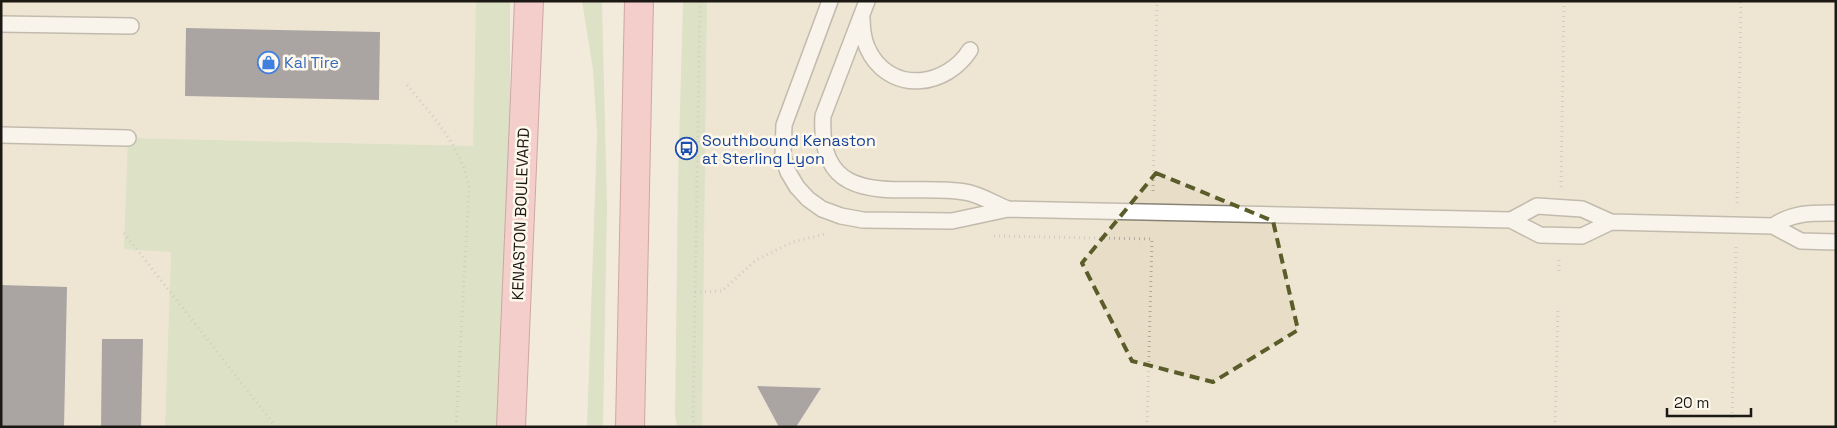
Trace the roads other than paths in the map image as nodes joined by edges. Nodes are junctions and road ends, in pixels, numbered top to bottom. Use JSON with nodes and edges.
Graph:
{"nodes":[{"id":1,"x":529,"y":1,"type":"edge"},
{"id":2,"x":639,"y":1,"type":"edge"},
{"id":3,"x":830,"y":1,"type":"edge"},
{"id":4,"x":864,"y":8,"type":"edge"},
{"id":5,"x":1,"y":24,"type":"edge"},
{"id":6,"x":132,"y":26,"type":"dead end"},
{"id":7,"x":970,"y":50,"type":"dead end"},
{"id":8,"x":1,"y":135,"type":"edge"},
{"id":9,"x":128,"y":138,"type":"dead end"},
{"id":10,"x":1008,"y":209,"type":"junction"},
{"id":11,"x":1836,"y":213,"type":"edge"},
{"id":12,"x":1510,"y":220,"type":"junction"},
{"id":13,"x":1611,"y":222,"type":"junction"},
{"id":14,"x":1773,"y":226,"type":"junction"},
{"id":15,"x":1836,"y":242,"type":"edge"},
{"id":16,"x":631,"y":398,"type":"junction"},
{"id":17,"x":511,"y":427,"type":"edge"},
{"id":18,"x":630,"y":427,"type":"edge"},
{"id":19,"x":642,"y":427,"type":"edge"}],
"edges":[{"from":1,"to":17,"type":"main road","name":"KENASTON BOULEVARD"},
{"from":2,"to":16,"type":"main road"},
{"from":3,"to":10,"type":"lane"},
{"from":4,"to":7,"type":"lane"},
{"from":4,"to":10,"type":"lane"},
{"from":5,"to":6,"type":"lane"},
{"from":8,"to":9,"type":"lane"},
{"from":10,"to":12,"type":"lane"},
{"from":11,"to":14,"type":"lane"},
{"from":12,"to":13,"type":"lane"},
{"from":12,"to":13,"type":"lane"},
{"from":13,"to":14,"type":"lane"},
{"from":14,"to":15,"type":"lane"},
{"from":16,"to":18,"type":"main road"},
{"from":16,"to":19,"type":"main road"}]}
